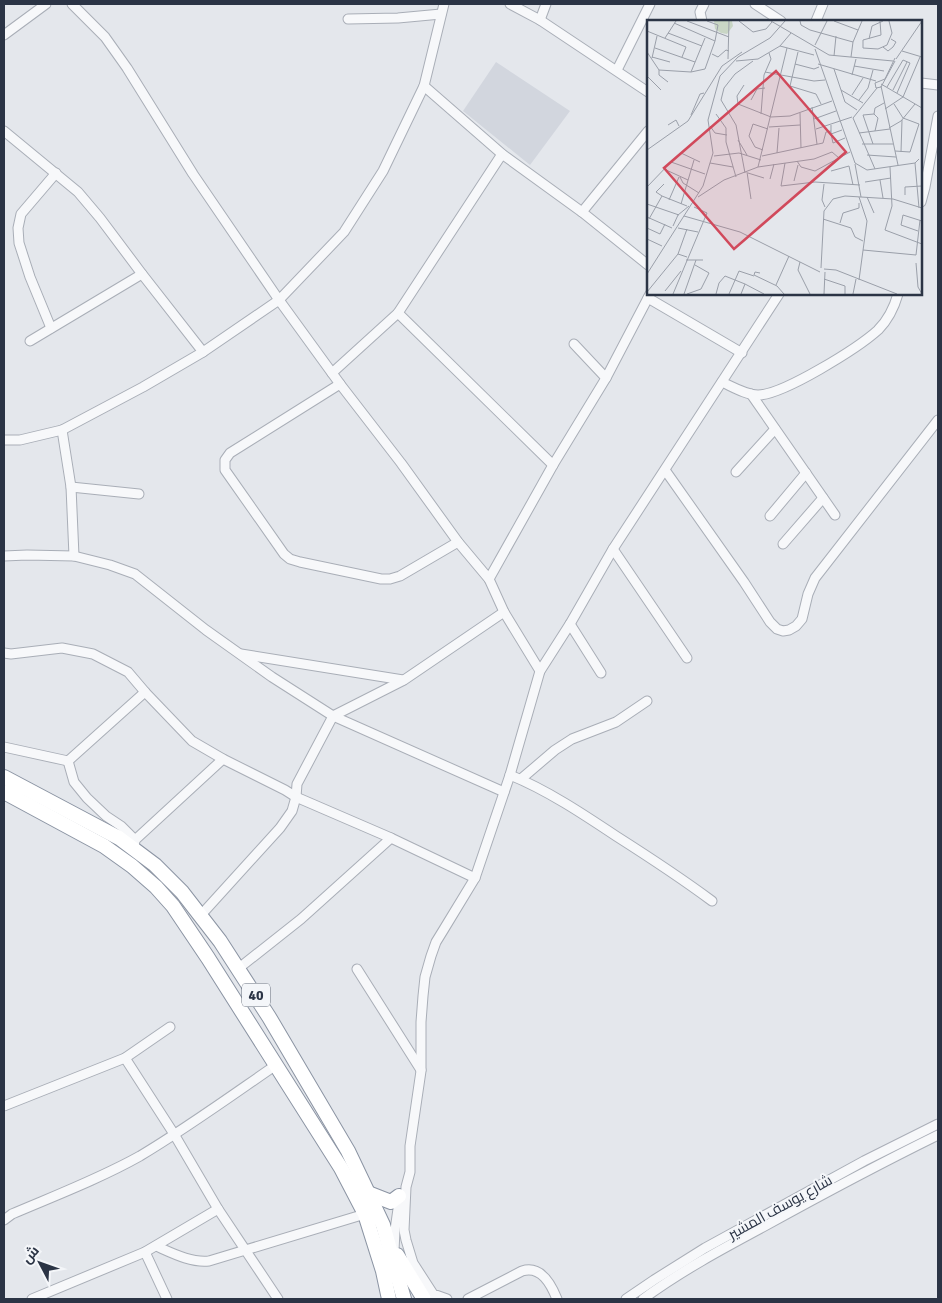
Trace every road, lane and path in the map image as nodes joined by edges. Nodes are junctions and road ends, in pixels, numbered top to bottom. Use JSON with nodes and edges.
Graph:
{"nodes":[{"id":1,"x":46,"y":4,"type":"edge"},
{"id":2,"x":72,"y":4,"type":"edge"},
{"id":3,"x":444,"y":4,"type":"edge"},
{"id":4,"x":510,"y":4,"type":"edge"},
{"id":5,"x":546,"y":4,"type":"edge"},
{"id":6,"x":650,"y":4,"type":"edge"},
{"id":7,"x":704,"y":4,"type":"edge"},
{"id":8,"x":755,"y":4,"type":"edge"},
{"id":9,"x":823,"y":4,"type":"edge"},
{"id":10,"x":441,"y":14,"type":"junction"},
{"id":11,"x":348,"y":19,"type":"dead end"},
{"id":12,"x":540,"y":20,"type":"junction"},
{"id":13,"x":702,"y":20,"type":"edge"},
{"id":14,"x":779,"y":20,"type":"edge"},
{"id":15,"x":816,"y":20,"type":"edge"},
{"id":16,"x":4,"y":35,"type":"edge"},
{"id":17,"x":617,"y":70,"type":"junction"},
{"id":18,"x":922,"y":84,"type":"edge"},
{"id":19,"x":938,"y":84,"type":"edge"},
{"id":20,"x":424,"y":86,"type":"junction"},
{"id":21,"x":647,"y":91,"type":"edge"},
{"id":22,"x":938,"y":116,"type":"edge"},
{"id":23,"x":4,"y":131,"type":"edge"},
{"id":24,"x":647,"y":132,"type":"edge"},
{"id":25,"x":502,"y":154,"type":"junction"},
{"id":26,"x":56,"y":173,"type":"junction"},
{"id":27,"x":922,"y":198,"type":"edge"},
{"id":28,"x":582,"y":212,"type":"junction"},
{"id":29,"x":647,"y":264,"type":"edge"},
{"id":30,"x":142,"y":274,"type":"junction"},
{"id":31,"x":779,"y":295,"type":"edge"},
{"id":32,"x":898,"y":295,"type":"edge"},
{"id":33,"x":649,"y":296,"type":"edge"},
{"id":34,"x":279,"y":300,"type":"junction"},
{"id":35,"x":398,"y":313,"type":"junction"},
{"id":36,"x":51,"y":328,"type":"junction"},
{"id":37,"x":30,"y":341,"type":"dead end"},
{"id":38,"x":574,"y":344,"type":"dead end"},
{"id":39,"x":203,"y":352,"type":"junction"},
{"id":40,"x":742,"y":353,"type":"junction"},
{"id":41,"x":332,"y":373,"type":"junction"},
{"id":42,"x":606,"y":378,"type":"junction"},
{"id":43,"x":722,"y":382,"type":"junction"},
{"id":44,"x":340,"y":384,"type":"junction"},
{"id":45,"x":751,"y":394,"type":"junction"},
{"id":46,"x":938,"y":420,"type":"edge"},
{"id":47,"x":775,"y":429,"type":"junction"},
{"id":48,"x":62,"y":430,"type":"junction"},
{"id":49,"x":4,"y":440,"type":"edge"},
{"id":50,"x":553,"y":465,"type":"junction"},
{"id":51,"x":665,"y":470,"type":"junction"},
{"id":52,"x":736,"y":472,"type":"dead end"},
{"id":53,"x":806,"y":473,"type":"junction"},
{"id":54,"x":71,"y":487,"type":"junction"},
{"id":55,"x":139,"y":494,"type":"dead end"},
{"id":56,"x":823,"y":498,"type":"junction"},
{"id":57,"x":834,"y":514,"type":"dead end"},
{"id":58,"x":770,"y":516,"type":"dead end"},
{"id":59,"x":458,"y":542,"type":"junction"},
{"id":60,"x":783,"y":544,"type":"dead end"},
{"id":61,"x":613,"y":550,"type":"junction"},
{"id":62,"x":4,"y":556,"type":"edge"},
{"id":63,"x":74,"y":556,"type":"junction"},
{"id":64,"x":490,"y":579,"type":"junction"},
{"id":65,"x":504,"y":612,"type":"junction"},
{"id":66,"x":570,"y":624,"type":"junction"},
{"id":67,"x":4,"y":653,"type":"edge"},
{"id":68,"x":240,"y":654,"type":"junction"},
{"id":69,"x":686,"y":658,"type":"dead end"},
{"id":70,"x":540,"y":671,"type":"junction"},
{"id":71,"x":601,"y":673,"type":"dead end"},
{"id":72,"x":404,"y":680,"type":"junction"},
{"id":73,"x":145,"y":692,"type":"junction"},
{"id":74,"x":646,"y":701,"type":"dead end"},
{"id":75,"x":334,"y":716,"type":"junction"},
{"id":76,"x":4,"y":747,"type":"edge"},
{"id":77,"x":223,"y":759,"type":"junction"},
{"id":78,"x":68,"y":761,"type":"junction"},
{"id":79,"x":510,"y":775,"type":"junction"},
{"id":80,"x":4,"y":777,"type":"edge"},
{"id":81,"x":521,"y":779,"type":"junction"},
{"id":82,"x":4,"y":792,"type":"edge"},
{"id":83,"x":504,"y":792,"type":"junction"},
{"id":84,"x":296,"y":797,"type":"junction"},
{"id":85,"x":391,"y":838,"type":"junction"},
{"id":86,"x":135,"y":845,"type":"junction"},
{"id":87,"x":475,"y":878,"type":"junction"},
{"id":88,"x":712,"y":901,"type":"dead end"},
{"id":89,"x":201,"y":915,"type":"junction"},
{"id":90,"x":238,"y":968,"type":"junction"},
{"id":91,"x":357,"y":968,"type":"dead end"},
{"id":92,"x":170,"y":1027,"type":"dead end"},
{"id":93,"x":126,"y":1058,"type":"junction"},
{"id":94,"x":276,"y":1065,"type":"junction"},
{"id":95,"x":421,"y":1071,"type":"junction"},
{"id":96,"x":4,"y":1106,"type":"edge"},
{"id":97,"x":938,"y":1124,"type":"edge"},
{"id":98,"x":174,"y":1134,"type":"junction"},
{"id":99,"x":938,"y":1135,"type":"edge"},
{"id":100,"x":402,"y":1192,"type":"junction"},
{"id":101,"x":368,"y":1193,"type":"junction"},
{"id":102,"x":218,"y":1209,"type":"junction"},
{"id":103,"x":365,"y":1214,"type":"junction"},
{"id":104,"x":4,"y":1220,"type":"edge"},
{"id":105,"x":386,"y":1238,"type":"junction"},
{"id":106,"x":156,"y":1246,"type":"junction"},
{"id":107,"x":246,"y":1250,"type":"junction"},
{"id":108,"x":394,"y":1251,"type":"junction"},
{"id":109,"x":146,"y":1252,"type":"junction"},
{"id":110,"x":32,"y":1299,"type":"edge"},
{"id":111,"x":167,"y":1299,"type":"edge"},
{"id":112,"x":278,"y":1299,"type":"edge"},
{"id":113,"x":389,"y":1299,"type":"edge"},
{"id":114,"x":404,"y":1299,"type":"edge"},
{"id":115,"x":424,"y":1299,"type":"edge"},
{"id":116,"x":447,"y":1299,"type":"edge"},
{"id":117,"x":468,"y":1299,"type":"edge"},
{"id":118,"x":556,"y":1299,"type":"edge"},
{"id":119,"x":626,"y":1299,"type":"edge"},
{"id":120,"x":643,"y":1299,"type":"edge"}],
"edges":[{"from":1,"to":16,"type":"street"},
{"from":2,"to":34,"type":"street"},
{"from":3,"to":10,"type":"street"},
{"from":4,"to":12,"type":"street"},
{"from":5,"to":12,"type":"street"},
{"from":6,"to":17,"type":"street"},
{"from":7,"to":13,"type":"street"},
{"from":8,"to":14,"type":"street"},
{"from":9,"to":15,"type":"street"},
{"from":10,"to":11,"type":"street"},
{"from":10,"to":20,"type":"street"},
{"from":12,"to":17,"type":"street"},
{"from":17,"to":21,"type":"street"},
{"from":18,"to":19,"type":"street"},
{"from":20,"to":25,"type":"street"},
{"from":20,"to":34,"type":"street"},
{"from":22,"to":27,"type":"street"},
{"from":23,"to":26,"type":"street"},
{"from":24,"to":28,"type":"street"},
{"from":25,"to":28,"type":"street"},
{"from":25,"to":35,"type":"street"},
{"from":26,"to":30,"type":"street"},
{"from":26,"to":36,"type":"street"},
{"from":28,"to":29,"type":"street"},
{"from":30,"to":36,"type":"street"},
{"from":30,"to":39,"type":"street"},
{"from":31,"to":40,"type":"street"},
{"from":32,"to":45,"type":"street"},
{"from":33,"to":40,"type":"street"},
{"from":33,"to":42,"type":"street"},
{"from":34,"to":39,"type":"street"},
{"from":34,"to":41,"type":"street"},
{"from":35,"to":41,"type":"street"},
{"from":35,"to":50,"type":"street"},
{"from":36,"to":37,"type":"street"},
{"from":38,"to":42,"type":"street"},
{"from":39,"to":48,"type":"street"},
{"from":40,"to":43,"type":"street"},
{"from":41,"to":44,"type":"street"},
{"from":42,"to":50,"type":"street"},
{"from":43,"to":45,"type":"street"},
{"from":43,"to":51,"type":"street"},
{"from":44,"to":59,"type":"street"},
{"from":44,"to":59,"type":"street"},
{"from":45,"to":47,"type":"street"},
{"from":46,"to":51,"type":"street"},
{"from":47,"to":52,"type":"street"},
{"from":47,"to":53,"type":"street"},
{"from":48,"to":49,"type":"street"},
{"from":48,"to":54,"type":"street"},
{"from":50,"to":64,"type":"street"},
{"from":51,"to":61,"type":"street"},
{"from":53,"to":56,"type":"street"},
{"from":53,"to":58,"type":"street"},
{"from":54,"to":55,"type":"street"},
{"from":54,"to":63,"type":"street"},
{"from":56,"to":57,"type":"street"},
{"from":56,"to":60,"type":"street"},
{"from":59,"to":64,"type":"street"},
{"from":61,"to":66,"type":"street"},
{"from":61,"to":69,"type":"street"},
{"from":62,"to":63,"type":"street"},
{"from":63,"to":68,"type":"street"},
{"from":64,"to":65,"type":"street"},
{"from":65,"to":70,"type":"street"},
{"from":65,"to":72,"type":"street"},
{"from":66,"to":70,"type":"street"},
{"from":66,"to":71,"type":"street"},
{"from":67,"to":73,"type":"street"},
{"from":68,"to":72,"type":"street"},
{"from":68,"to":75,"type":"street"},
{"from":70,"to":79,"type":"street"},
{"from":72,"to":75,"type":"street"},
{"from":73,"to":77,"type":"street"},
{"from":73,"to":78,"type":"street"},
{"from":74,"to":81,"type":"street"},
{"from":75,"to":83,"type":"street"},
{"from":75,"to":84,"type":"street"},
{"from":76,"to":78,"type":"street"},
{"from":77,"to":84,"type":"street"},
{"from":77,"to":86,"type":"street"},
{"from":78,"to":86,"type":"street"},
{"from":79,"to":81,"type":"street"},
{"from":79,"to":83,"type":"street"},
{"from":80,"to":86,"type":"highway","number":"40"},
{"from":81,"to":88,"type":"street"},
{"from":82,"to":94,"type":"highway","number":"40"},
{"from":83,"to":87,"type":"street"},
{"from":84,"to":85,"type":"street"},
{"from":84,"to":89,"type":"street"},
{"from":85,"to":87,"type":"street"},
{"from":85,"to":90,"type":"street"},
{"from":86,"to":89,"type":"highway","number":"40"},
{"from":87,"to":95,"type":"street"},
{"from":89,"to":90,"type":"highway","number":"40"},
{"from":90,"to":101,"type":"highway","number":"40"},
{"from":91,"to":95,"type":"street"},
{"from":92,"to":93,"type":"street"},
{"from":93,"to":96,"type":"street"},
{"from":93,"to":98,"type":"street"},
{"from":94,"to":98,"type":"street"},
{"from":94,"to":103,"type":"highway","number":"40"},
{"from":95,"to":100,"type":"street"},
{"from":97,"to":119,"type":"street","name":"شارع يوسف المشير"},
{"from":98,"to":102,"type":"street"},
{"from":98,"to":104,"type":"street"},
{"from":99,"to":120,"type":"street","name":"شارع يوسف المشير"},
{"from":100,"to":101,"type":"highway"},
{"from":100,"to":108,"type":"street"},
{"from":100,"to":116,"type":"street"},
{"from":101,"to":105,"type":"highway","number":"40"},
{"from":102,"to":106,"type":"street"},
{"from":102,"to":107,"type":"street"},
{"from":103,"to":107,"type":"street"},
{"from":103,"to":113,"type":"highway","number":"40"},
{"from":105,"to":108,"type":"highway"},
{"from":105,"to":114,"type":"highway","number":"40"},
{"from":106,"to":107,"type":"street"},
{"from":106,"to":109,"type":"street"},
{"from":107,"to":112,"type":"street"},
{"from":108,"to":115,"type":"highway"},
{"from":109,"to":110,"type":"street"},
{"from":109,"to":111,"type":"street"},
{"from":117,"to":118,"type":"street"}]}
